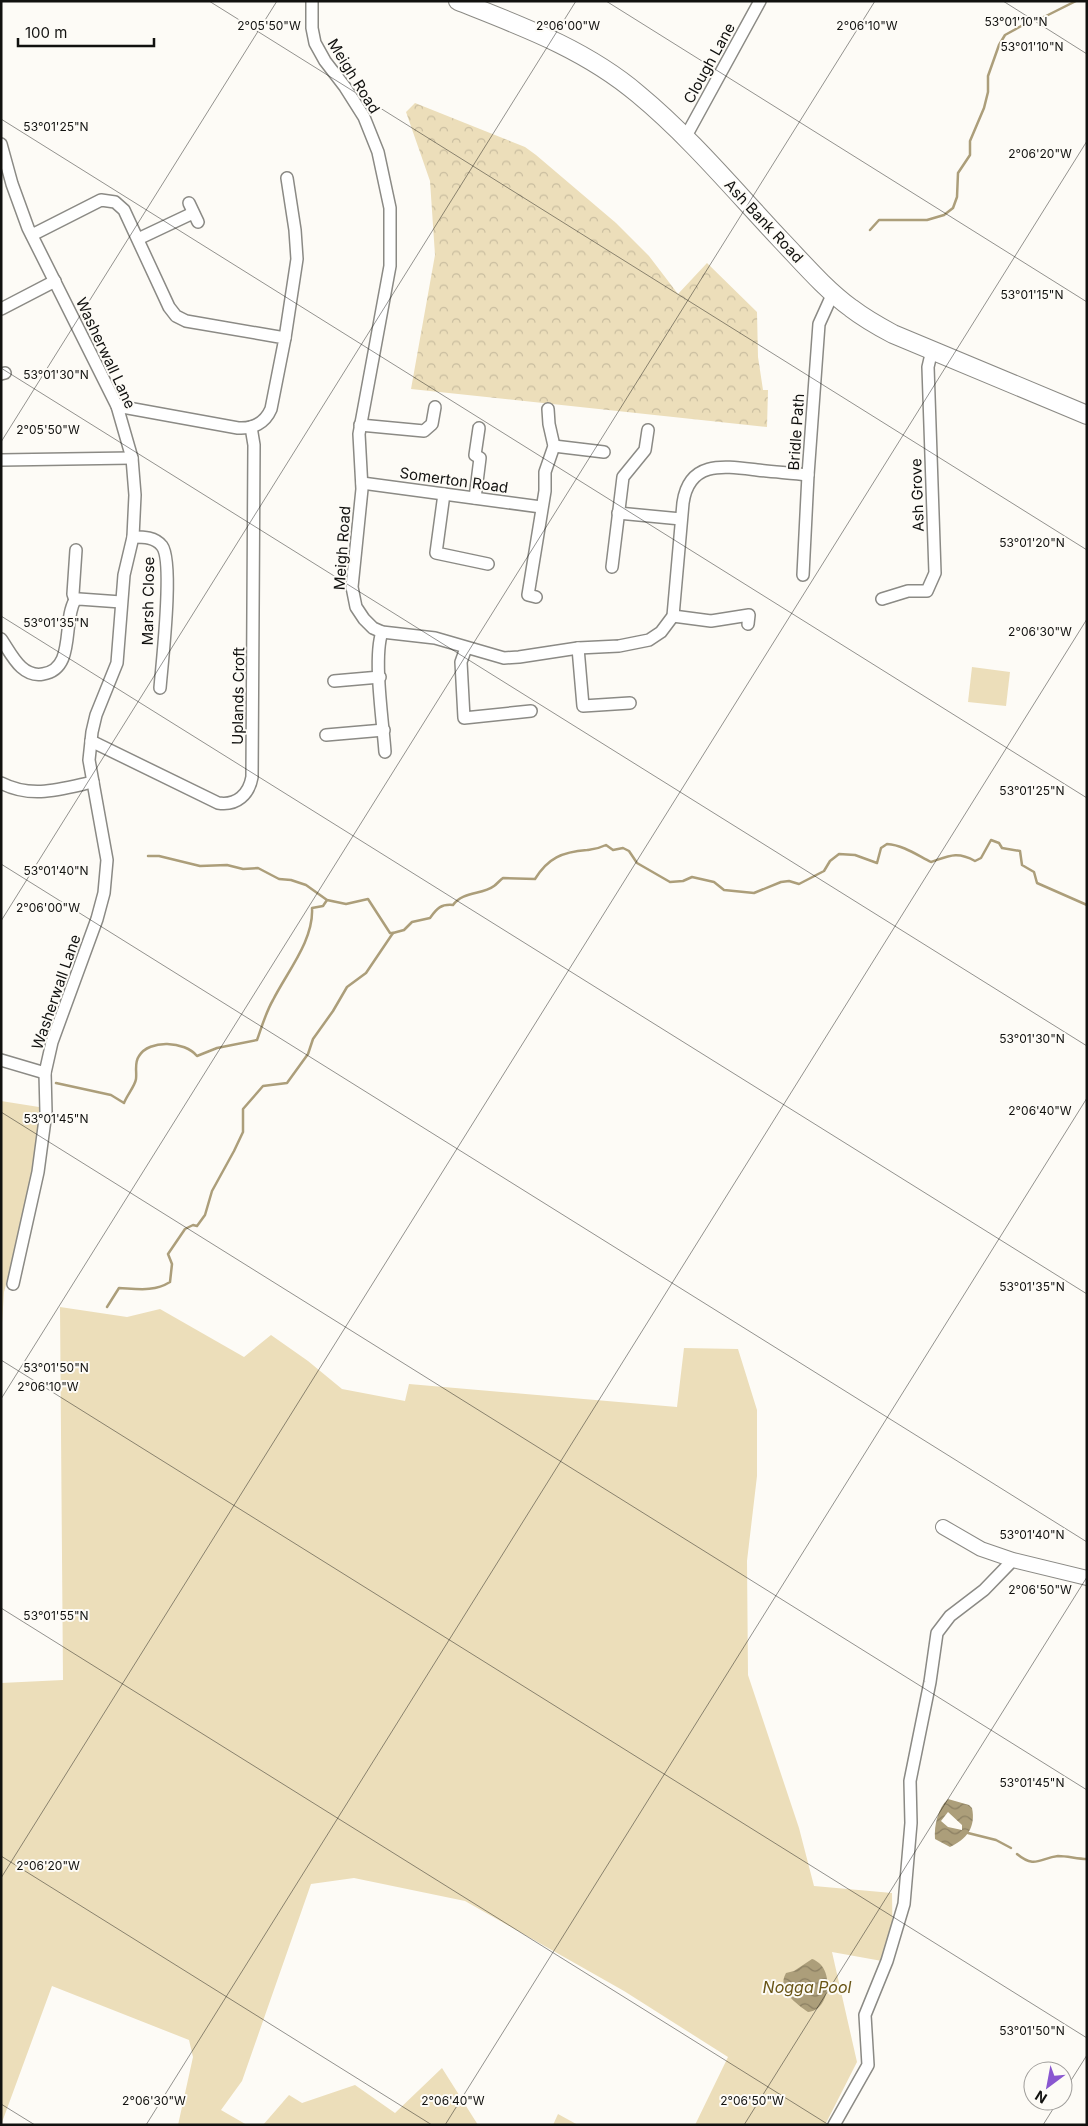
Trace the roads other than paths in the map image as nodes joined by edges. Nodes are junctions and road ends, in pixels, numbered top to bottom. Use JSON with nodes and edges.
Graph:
{"nodes":[{"id":1,"x":312,"y":1,"type":"edge"},
{"id":2,"x":458,"y":1,"type":"edge"},
{"id":3,"x":760,"y":1,"type":"edge"},
{"id":4,"x":685,"y":138,"type":"junction"},
{"id":5,"x":1,"y":144,"type":"edge"},
{"id":6,"x":287,"y":178,"type":"dead end"},
{"id":7,"x":193,"y":213,"type":"dead end"},
{"id":8,"x":32,"y":235,"type":"junction"},
{"id":9,"x":138,"y":239,"type":"junction"},
{"id":10,"x":55,"y":281,"type":"junction"},
{"id":11,"x":833,"y":293,"type":"junction"},
{"id":12,"x":1,"y":309,"type":"edge"},
{"id":13,"x":285,"y":338,"type":"junction"},
{"id":14,"x":932,"y":350,"type":"junction"},
{"id":15,"x":117,"y":406,"type":"junction"},
{"id":16,"x":435,"y":407,"type":"dead end"},
{"id":17,"x":548,"y":409,"type":"dead end"},
{"id":18,"x":1087,"y":415,"type":"edge"},
{"id":19,"x":360,"y":425,"type":"junction"},
{"id":20,"x":251,"y":427,"type":"junction"},
{"id":21,"x":479,"y":428,"type":"dead end"},
{"id":22,"x":648,"y":430,"type":"dead end"},
{"id":23,"x":554,"y":446,"type":"junction"},
{"id":24,"x":604,"y":452,"type":"dead end"},
{"id":25,"x":132,"y":458,"type":"junction"},
{"id":26,"x":1,"y":460,"type":"edge"},
{"id":27,"x":808,"y":475,"type":"junction"},
{"id":28,"x":362,"y":483,"type":"junction"},
{"id":29,"x":444,"y":494,"type":"junction"},
{"id":30,"x":475,"y":498,"type":"junction"},
{"id":31,"x":541,"y":507,"type":"junction"},
{"id":32,"x":618,"y":513,"type":"junction"},
{"id":33,"x":681,"y":519,"type":"junction"},
{"id":34,"x":133,"y":537,"type":"junction"},
{"id":35,"x":76,"y":550,"type":"dead end"},
{"id":36,"x":488,"y":564,"type":"dead end"},
{"id":37,"x":612,"y":567,"type":"dead end"},
{"id":38,"x":803,"y":575,"type":"dead end"},
{"id":39,"x":536,"y":597,"type":"dead end"},
{"id":40,"x":882,"y":599,"type":"dead end"},
{"id":41,"x":75,"y":600,"type":"junction"},
{"id":42,"x":121,"y":602,"type":"junction"},
{"id":43,"x":673,"y":616,"type":"junction"},
{"id":44,"x":748,"y":624,"type":"dead end"},
{"id":45,"x":382,"y":632,"type":"junction"},
{"id":46,"x":1,"y":638,"type":"edge"},
{"id":47,"x":466,"y":648,"type":"junction"},
{"id":48,"x":578,"y":648,"type":"junction"},
{"id":49,"x":380,"y":677,"type":"junction"},
{"id":50,"x":334,"y":681,"type":"dead end"},
{"id":51,"x":160,"y":688,"type":"dead end"},
{"id":52,"x":630,"y":703,"type":"dead end"},
{"id":53,"x":531,"y":711,"type":"dead end"},
{"id":54,"x":384,"y":730,"type":"junction"},
{"id":55,"x":326,"y":735,"type":"dead end"},
{"id":56,"x":91,"y":741,"type":"junction"},
{"id":57,"x":386,"y":752,"type":"dead end"},
{"id":58,"x":92,"y":782,"type":"junction"},
{"id":59,"x":1,"y":783,"type":"edge"},
{"id":60,"x":1,"y":1060,"type":"edge"},
{"id":61,"x":45,"y":1073,"type":"junction"},
{"id":62,"x":13,"y":1284,"type":"dead end"},
{"id":63,"x":943,"y":1527,"type":"dead end"},
{"id":64,"x":1013,"y":1560,"type":"junction"},
{"id":65,"x":1087,"y":1578,"type":"edge"},
{"id":66,"x":834,"y":2125,"type":"edge"}],
"edges":[{"from":1,"to":19,"type":"street","name":"Meigh Road"},
{"from":2,"to":4,"type":"highway","name":"Ash Bank Road"},
{"from":3,"to":4,"type":"street","name":"Clough Lane"},
{"from":4,"to":11,"type":"highway","name":"Ash Bank Road"},
{"from":5,"to":8,"type":"street","name":"Washerwall Lane"},
{"from":6,"to":13,"type":"street"},
{"from":7,"to":9,"type":"street"},
{"from":8,"to":9,"type":"street"},
{"from":8,"to":10,"type":"street","name":"Washerwall Lane"},
{"from":9,"to":13,"type":"street"},
{"from":10,"to":12,"type":"street"},
{"from":10,"to":15,"type":"street","name":"Washerwall Lane"},
{"from":11,"to":14,"type":"highway","name":"Ash Bank Road"},
{"from":11,"to":27,"type":"street","name":"Bridle Path"},
{"from":13,"to":20,"type":"street"},
{"from":14,"to":18,"type":"highway","name":"Ash Bank Road"},
{"from":14,"to":40,"type":"street","name":"Ash Grove"},
{"from":15,"to":20,"type":"street"},
{"from":15,"to":25,"type":"street","name":"Washerwall Lane"},
{"from":16,"to":19,"type":"street"},
{"from":17,"to":23,"type":"street"},
{"from":19,"to":28,"type":"street","name":"Meigh Road"},
{"from":20,"to":56,"type":"street","name":"Uplands Croft"},
{"from":21,"to":30,"type":"street"},
{"from":22,"to":32,"type":"street"},
{"from":23,"to":24,"type":"street"},
{"from":23,"to":31,"type":"street"},
{"from":25,"to":26,"type":"street"},
{"from":25,"to":34,"type":"street","name":"Washerwall Lane"},
{"from":27,"to":33,"type":"street"},
{"from":27,"to":38,"type":"street","name":"Bridle Path"},
{"from":28,"to":29,"type":"street","name":"Somerton Road"},
{"from":28,"to":45,"type":"street","name":"Meigh Road"},
{"from":29,"to":30,"type":"street","name":"Somerton Road"},
{"from":29,"to":36,"type":"street"},
{"from":30,"to":31,"type":"street","name":"Somerton Road"},
{"from":31,"to":39,"type":"street"},
{"from":32,"to":33,"type":"street"},
{"from":32,"to":37,"type":"street"},
{"from":33,"to":43,"type":"street"},
{"from":34,"to":42,"type":"street","name":"Washerwall Lane"},
{"from":34,"to":51,"type":"street","name":"Marsh Close"},
{"from":35,"to":41,"type":"street"},
{"from":41,"to":42,"type":"street"},
{"from":41,"to":46,"type":"street"},
{"from":42,"to":56,"type":"street","name":"Washerwall Lane"},
{"from":43,"to":44,"type":"street"},
{"from":43,"to":48,"type":"street"},
{"from":45,"to":47,"type":"street"},
{"from":45,"to":49,"type":"street"},
{"from":47,"to":48,"type":"street"},
{"from":47,"to":53,"type":"street"},
{"from":48,"to":52,"type":"street"},
{"from":49,"to":50,"type":"street"},
{"from":49,"to":54,"type":"street"},
{"from":54,"to":55,"type":"street"},
{"from":54,"to":57,"type":"street"},
{"from":56,"to":58,"type":"street","name":"Washerwall Lane"},
{"from":58,"to":59,"type":"street"},
{"from":58,"to":61,"type":"street","name":"Washerwall Lane"},
{"from":60,"to":61,"type":"street"},
{"from":61,"to":62,"type":"street","name":"Washerwall Lane"},
{"from":63,"to":64,"type":"street"},
{"from":64,"to":65,"type":"street"},
{"from":64,"to":66,"type":"street"}]}
